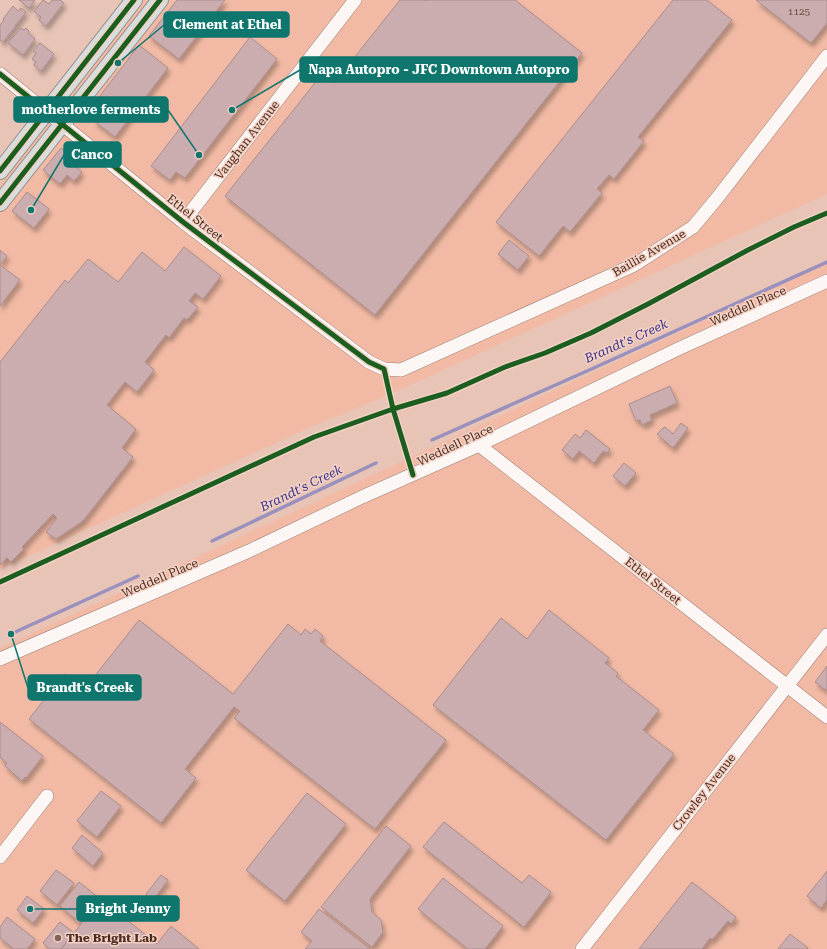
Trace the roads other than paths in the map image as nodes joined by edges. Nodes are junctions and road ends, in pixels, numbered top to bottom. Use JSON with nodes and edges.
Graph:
{"nodes":[{"id":1,"x":134,"y":0,"type":"edge"},
{"id":2,"x":160,"y":0,"type":"edge"},
{"id":3,"x":355,"y":0,"type":"edge"},
{"id":4,"x":827,"y":56,"type":"edge"},
{"id":5,"x":0,"y":74,"type":"edge"},
{"id":6,"x":46,"y":112,"type":"junction"},
{"id":7,"x":62,"y":125,"type":"junction"},
{"id":8,"x":0,"y":171,"type":"edge"},
{"id":9,"x":0,"y":204,"type":"edge"},
{"id":10,"x":183,"y":222,"type":"junction"},
{"id":11,"x":827,"y":281,"type":"edge"},
{"id":12,"x":384,"y":369,"type":"joint"},
{"id":13,"x":479,"y":445,"type":"junction"},
{"id":14,"x":827,"y":635,"type":"edge"},
{"id":15,"x":0,"y":659,"type":"edge"},
{"id":16,"x":787,"y":686,"type":"junction"},
{"id":17,"x":827,"y":717,"type":"edge"},
{"id":18,"x":47,"y":796,"type":"dead end"},
{"id":19,"x":0,"y":857,"type":"edge"},
{"id":20,"x":582,"y":949,"type":"edge"}],
"edges":[{"from":1,"to":6,"type":"main road"},
{"from":2,"to":7,"type":"main road"},
{"from":3,"to":10,"type":"street","name":"Vaughan Avenue"},
{"from":4,"to":12,"type":"street","name":"Baillie Avenue"},
{"from":5,"to":6,"type":"street","name":"Ethel Street"},
{"from":6,"to":7,"type":"street","name":"Ethel Street"},
{"from":6,"to":8,"type":"main road"},
{"from":7,"to":9,"type":"main road"},
{"from":7,"to":10,"type":"street","name":"Ethel Street"},
{"from":10,"to":12,"type":"street","name":"Ethel Street"},
{"from":11,"to":13,"type":"street","name":"Weddell Place"},
{"from":13,"to":15,"type":"street","name":"Weddell Place"},
{"from":13,"to":16,"type":"street","name":"Ethel Street"},
{"from":14,"to":16,"type":"street","name":"Crowley Avenue"},
{"from":16,"to":17,"type":"street","name":"Ethel Street"},
{"from":16,"to":20,"type":"street","name":"Crowley Avenue"},
{"from":18,"to":19,"type":"street"}]}
